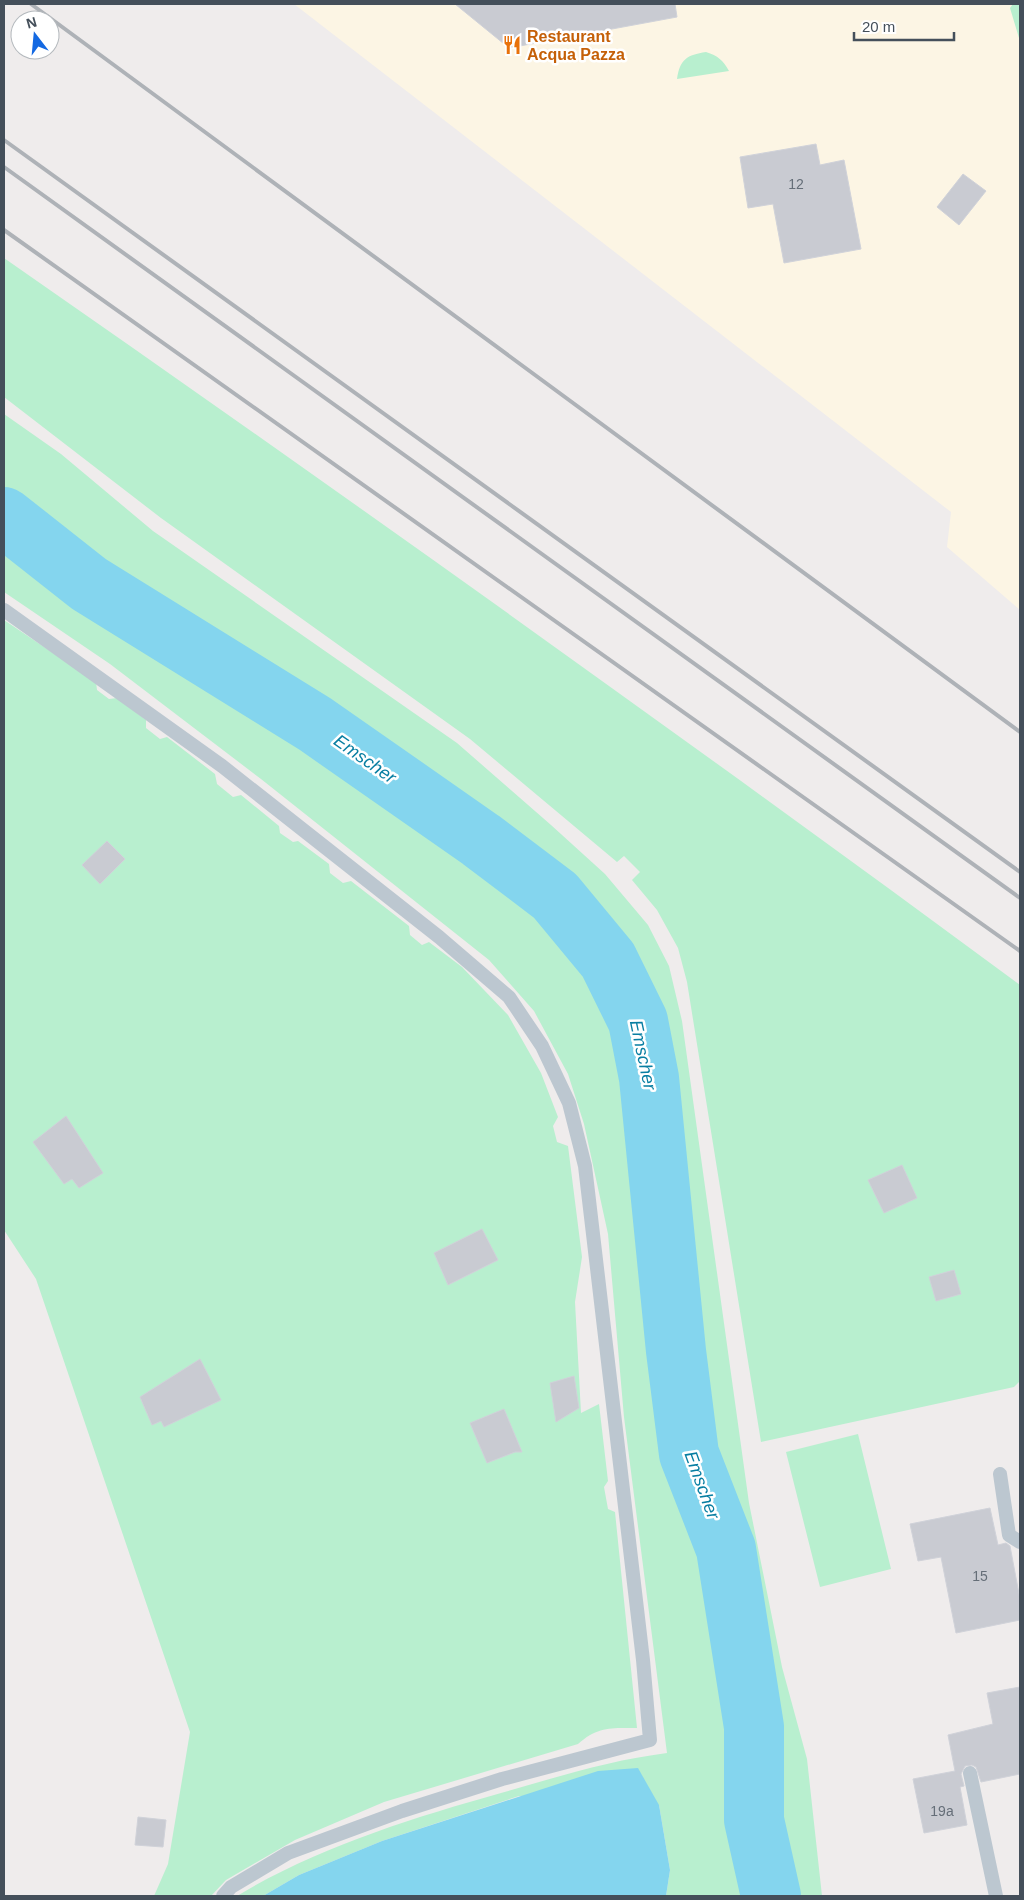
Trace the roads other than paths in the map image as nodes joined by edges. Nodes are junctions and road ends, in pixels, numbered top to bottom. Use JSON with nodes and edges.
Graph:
{"nodes":[{"id":1,"x":4,"y":610,"type":"edge"},
{"id":2,"x":1000,"y":1474,"type":"dead end"},
{"id":3,"x":1020,"y":1542,"type":"edge"},
{"id":4,"x":970,"y":1773,"type":"dead end"},
{"id":5,"x":223,"y":1896,"type":"edge"},
{"id":6,"x":996,"y":1896,"type":"edge"}],
"edges":[{"from":1,"to":5,"type":"lane"},
{"from":2,"to":3,"type":"lane"},
{"from":4,"to":6,"type":"lane"}]}
